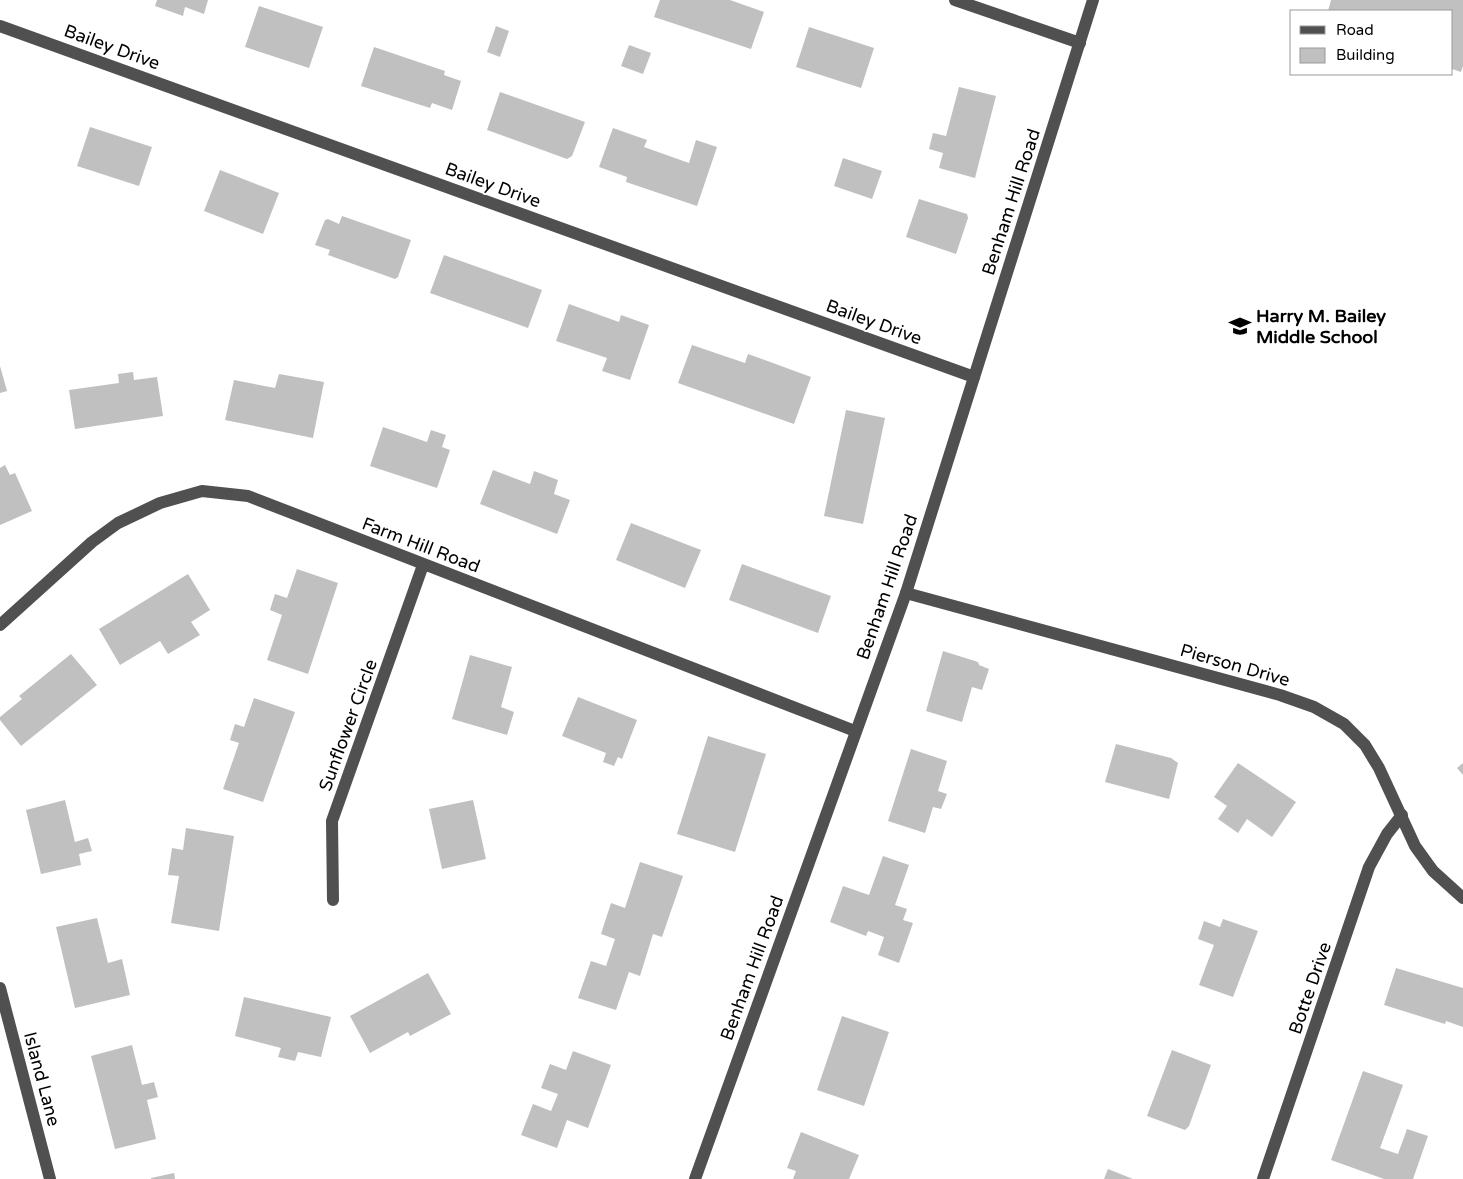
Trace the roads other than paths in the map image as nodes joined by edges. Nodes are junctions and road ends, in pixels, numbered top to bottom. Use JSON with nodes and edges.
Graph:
{"nodes":[{"id":1,"x":955,"y":0,"type":"edge"},
{"id":2,"x":1093,"y":0,"type":"edge"},
{"id":3,"x":0,"y":26,"type":"edge"},
{"id":4,"x":1080,"y":43,"type":"junction"},
{"id":5,"x":974,"y":378,"type":"junction"},
{"id":6,"x":423,"y":565,"type":"junction"},
{"id":7,"x":906,"y":593,"type":"junction"},
{"id":8,"x":0,"y":625,"type":"edge"},
{"id":9,"x":855,"y":731,"type":"junction"},
{"id":10,"x":1402,"y":815,"type":"junction"},
{"id":11,"x":1463,"y":898,"type":"edge"},
{"id":12,"x":333,"y":900,"type":"dead end"},
{"id":13,"x":0,"y":988,"type":"edge"},
{"id":14,"x":50,"y":1179,"type":"edge"},
{"id":15,"x":695,"y":1179,"type":"edge"},
{"id":16,"x":1263,"y":1179,"type":"edge"}],
"edges":[{"from":1,"to":4,"type":"street"},
{"from":2,"to":4,"type":"street","name":"Benham Hill Road"},
{"from":3,"to":5,"type":"street","name":"Bailey Drive"},
{"from":4,"to":5,"type":"street","name":"Benham Hill Road"},
{"from":5,"to":7,"type":"street","name":"Benham Hill Road"},
{"from":6,"to":8,"type":"street","name":"Farm Hill Road"},
{"from":6,"to":9,"type":"street","name":"Farm Hill Road"},
{"from":6,"to":12,"type":"street","name":"Sunflower Circle"},
{"from":7,"to":9,"type":"street","name":"Benham Hill Road"},
{"from":7,"to":10,"type":"street","name":"Pierson Drive"},
{"from":9,"to":15,"type":"street","name":"Benham Hill Road"},
{"from":10,"to":11,"type":"street","name":"Pierson Drive"},
{"from":10,"to":16,"type":"street","name":"Botte Drive"},
{"from":13,"to":14,"type":"street","name":"Island Lane"}]}
